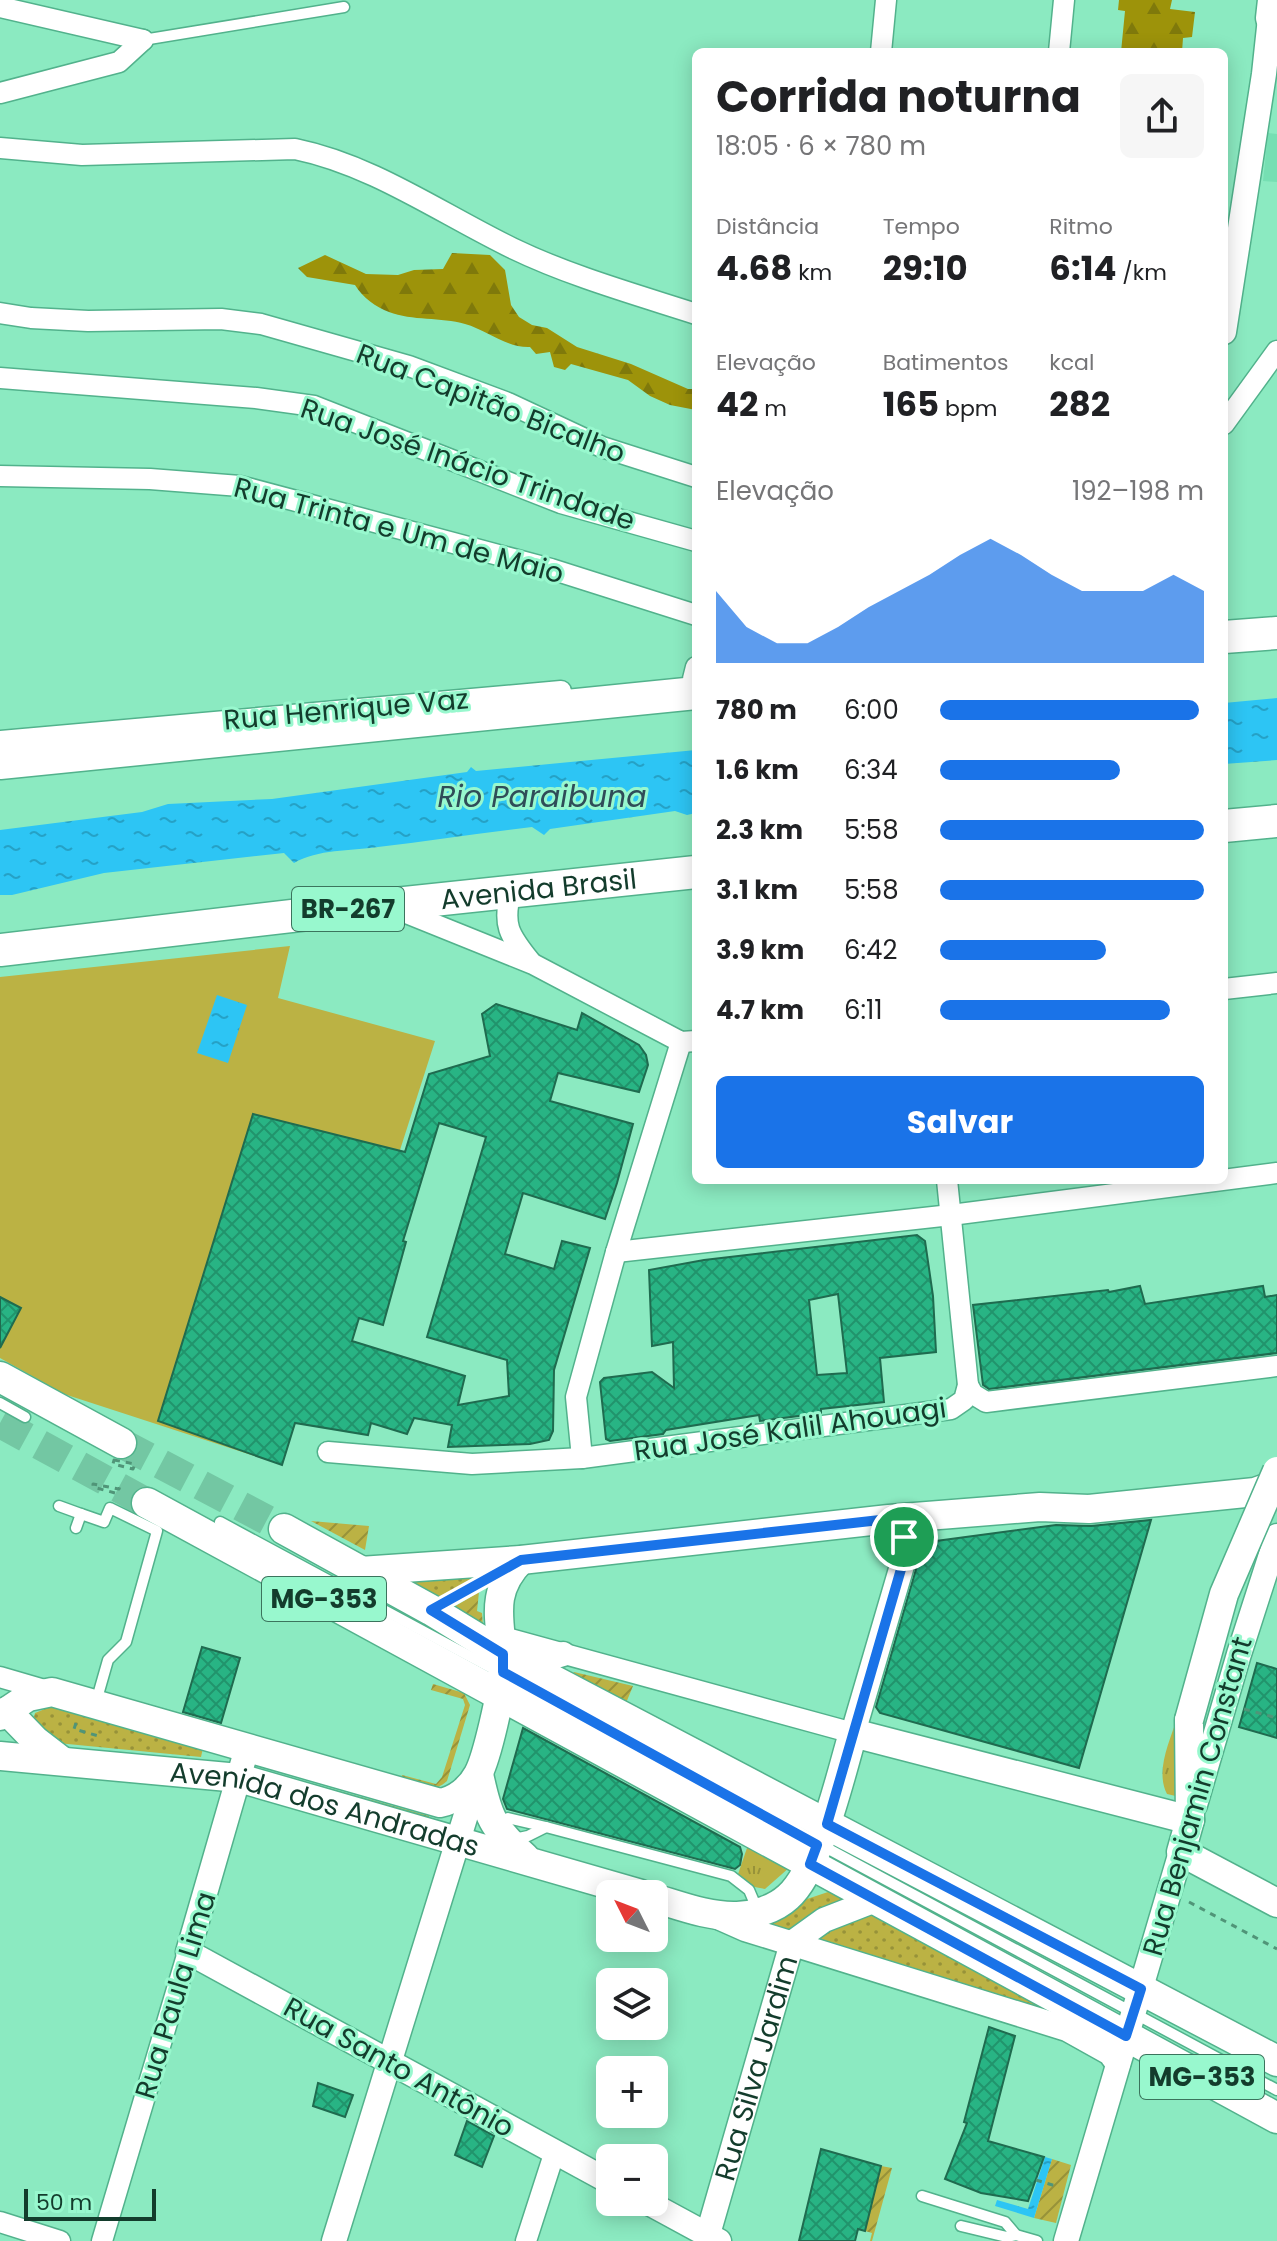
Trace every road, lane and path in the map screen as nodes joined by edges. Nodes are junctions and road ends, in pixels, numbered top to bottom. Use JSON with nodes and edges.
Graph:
{"nodes":[{"id":1,"x":886,"y":0,"type":"edge"},
{"id":2,"x":1064,"y":0,"type":"edge"},
{"id":3,"x":0,"y":7,"type":"edge"},
{"id":4,"x":344,"y":7,"type":"dead end"},
{"id":5,"x":1273,"y":19,"type":"edge"},
{"id":6,"x":143,"y":40,"type":"junction"},
{"id":7,"x":881,"y":48,"type":"edge"},
{"id":8,"x":1059,"y":48,"type":"edge"},
{"id":9,"x":1271,"y":70,"type":"edge"},
{"id":10,"x":0,"y":93,"type":"edge"},
{"id":11,"x":0,"y":148,"type":"edge"},
{"id":12,"x":1228,"y":310,"type":"edge"},
{"id":13,"x":0,"y":313,"type":"edge"},
{"id":14,"x":692,"y":313,"type":"edge"},
{"id":15,"x":1277,"y":351,"type":"edge"},
{"id":16,"x":0,"y":378,"type":"edge"},
{"id":17,"x":1228,"y":418,"type":"edge"},
{"id":18,"x":0,"y":476,"type":"edge"},
{"id":19,"x":692,"y":476,"type":"edge"},
{"id":20,"x":692,"y":540,"type":"edge"},
{"id":21,"x":692,"y":614,"type":"edge"},
{"id":22,"x":1277,"y":633,"type":"edge"},
{"id":23,"x":1228,"y":637,"type":"edge"},
{"id":24,"x":692,"y":681,"type":"edge"},
{"id":25,"x":692,"y":681,"type":"edge"},
{"id":26,"x":0,"y":741,"type":"edge"},
{"id":27,"x":0,"y":763,"type":"edge"},
{"id":28,"x":1277,"y":821,"type":"edge"},
{"id":29,"x":1228,"y":826,"type":"edge"},
{"id":30,"x":692,"y":872,"type":"edge"},
{"id":31,"x":511,"y":891,"type":"junction"},
{"id":32,"x":386,"y":905,"type":"junction"},
{"id":33,"x":0,"y":950,"type":"edge"},
{"id":34,"x":533,"y":964,"type":"junction"},
{"id":35,"x":1277,"y":983,"type":"edge"},
{"id":36,"x":1228,"y":989,"type":"edge"},
{"id":37,"x":689,"y":1042,"type":"edge"},
{"id":38,"x":1277,"y":1173,"type":"edge"},
{"id":39,"x":1228,"y":1179,"type":"edge"},
{"id":40,"x":947,"y":1184,"type":"edge"},
{"id":41,"x":1192,"y":1184,"type":"edge"},
{"id":42,"x":951,"y":1215,"type":"junction"},
{"id":43,"x":616,"y":1252,"type":"junction"},
{"id":44,"x":1277,"y":1366,"type":"edge"},
{"id":45,"x":0,"y":1377,"type":"edge"},
{"id":46,"x":968,"y":1385,"type":"junction"},
{"id":47,"x":0,"y":1403,"type":"edge"},
{"id":48,"x":25,"y":1417,"type":"dead end"},
{"id":49,"x":121,"y":1443,"type":"tunnel mouth"},
{"id":50,"x":328,"y":1452,"type":"dead end"},
{"id":51,"x":582,"y":1458,"type":"junction"},
{"id":52,"x":1277,"y":1461,"type":"edge"},
{"id":53,"x":1277,"y":1471,"type":"edge"},
{"id":54,"x":121,"y":1483,"type":"dead end"},
{"id":55,"x":1277,"y":1484,"type":"edge"},
{"id":56,"x":115,"y":1493,"type":"dead end"},
{"id":57,"x":147,"y":1503,"type":"tunnel mouth"},
{"id":58,"x":59,"y":1506,"type":"dead end"},
{"id":59,"x":1040,"y":1507,"type":"junction"},
{"id":60,"x":81,"y":1514,"type":"junction"},
{"id":61,"x":889,"y":1519,"type":"junction"},
{"id":62,"x":220,"y":1522,"type":"dead end"},
{"id":63,"x":76,"y":1528,"type":"dead end"},
{"id":64,"x":284,"y":1529,"type":"tunnel mouth"},
{"id":65,"x":1275,"y":1553,"type":"edge"},
{"id":66,"x":521,"y":1560,"type":"junction"},
{"id":67,"x":360,"y":1571,"type":"junction"},
{"id":68,"x":431,"y":1610,"type":"junction"},
{"id":69,"x":394,"y":1614,"type":"junction"},
{"id":70,"x":501,"y":1664,"type":"junction"},
{"id":71,"x":558,"y":1667,"type":"junction"},
{"id":72,"x":0,"y":1677,"type":"edge"},
{"id":73,"x":52,"y":1692,"type":"junction"},
{"id":74,"x":1224,"y":1704,"type":"junction"},
{"id":75,"x":2,"y":1709,"type":"edge"},
{"id":76,"x":87,"y":1710,"type":"junction"},
{"id":77,"x":1277,"y":1718,"type":"edge"},
{"id":78,"x":853,"y":1733,"type":"junction"},
{"id":79,"x":102,"y":1737,"type":"dead end"},
{"id":80,"x":247,"y":1748,"type":"junction"},
{"id":81,"x":0,"y":1756,"type":"edge"},
{"id":82,"x":61,"y":1760,"type":"junction"},
{"id":83,"x":479,"y":1774,"type":"junction"},
{"id":84,"x":239,"y":1778,"type":"junction"},
{"id":85,"x":1190,"y":1820,"type":"junction"},
{"id":86,"x":546,"y":1827,"type":"junction"},
{"id":87,"x":506,"y":1828,"type":"junction"},
{"id":88,"x":458,"y":1841,"type":"junction"},
{"id":89,"x":818,"y":1844,"type":"junction"},
{"id":90,"x":1181,"y":1852,"type":"junction"},
{"id":91,"x":530,"y":1862,"type":"junction"},
{"id":92,"x":596,"y":1881,"type":"edge"},
{"id":93,"x":878,"y":1899,"type":"junction"},
{"id":94,"x":668,"y":1902,"type":"edge"},
{"id":95,"x":1189,"y":1902,"type":"dead end"},
{"id":96,"x":1277,"y":1903,"type":"edge"},
{"id":97,"x":758,"y":1913,"type":"junction"},
{"id":98,"x":712,"y":1915,"type":"junction"},
{"id":99,"x":792,"y":1943,"type":"junction"},
{"id":100,"x":1277,"y":1949,"type":"edge"},
{"id":101,"x":188,"y":1952,"type":"junction"},
{"id":102,"x":1130,"y":2026,"type":"junction"},
{"id":103,"x":389,"y":2061,"type":"junction"},
{"id":104,"x":1277,"y":2061,"type":"edge"},
{"id":105,"x":1277,"y":2090,"type":"edge"},
{"id":106,"x":1277,"y":2118,"type":"edge"},
{"id":107,"x":555,"y":2151,"type":"junction"},
{"id":108,"x":596,"y":2174,"type":"edge"},
{"id":109,"x":1036,"y":2180,"type":"dead end"},
{"id":110,"x":1063,"y":2188,"type":"dead end"},
{"id":111,"x":922,"y":2196,"type":"dead end"},
{"id":112,"x":668,"y":2214,"type":"edge"},
{"id":113,"x":0,"y":2222,"type":"edge"},
{"id":114,"x":961,"y":2226,"type":"dead end"},
{"id":115,"x":1016,"y":2235,"type":"junction"},
{"id":116,"x":711,"y":2239,"type":"edge"},
{"id":117,"x":60,"y":2241,"type":"edge"},
{"id":118,"x":102,"y":2241,"type":"edge"},
{"id":119,"x":334,"y":2241,"type":"edge"},
{"id":120,"x":526,"y":2241,"type":"edge"},
{"id":121,"x":1037,"y":2241,"type":"edge"},
{"id":122,"x":1066,"y":2241,"type":"edge"}],
"edges":[{"from":1,"to":7,"type":"street"},
{"from":2,"to":8,"type":"street"},
{"from":3,"to":6,"type":"street"},
{"from":4,"to":6,"type":"lane"},
{"from":5,"to":9,"type":"street"},
{"from":6,"to":10,"type":"street"},
{"from":9,"to":12,"type":"street"},
{"from":11,"to":14,"type":"street"},
{"from":13,"to":19,"type":"street","name":"Rua Capitão Bicalho"},
{"from":15,"to":17,"type":"street"},
{"from":16,"to":20,"type":"street","name":"Rua José Inácio Trindade"},
{"from":18,"to":21,"type":"street","name":"Rua Trinta e Um de Maio"},
{"from":22,"to":23,"type":"highway"},
{"from":24,"to":26,"type":"street","name":"Rua Henrique Vaz"},
{"from":25,"to":27,"type":"highway"},
{"from":28,"to":29,"type":"highway"},
{"from":30,"to":31,"type":"highway","name":"Avenida Brasil","number":"BR-267"},
{"from":31,"to":32,"type":"highway","name":"Avenida Brasil","number":"BR-267"},
{"from":31,"to":34,"type":"street"},
{"from":32,"to":33,"type":"highway","name":"Avenida Brasil","number":"BR-267"},
{"from":32,"to":34,"type":"street"},
{"from":34,"to":37,"type":"street"},
{"from":35,"to":36,"type":"street"},
{"from":37,"to":43,"type":"street"},
{"from":38,"to":39,"type":"street"},
{"from":40,"to":42,"type":"street"},
{"from":41,"to":42,"type":"street"},
{"from":42,"to":43,"type":"street"},
{"from":42,"to":46,"type":"street"},
{"from":43,"to":51,"type":"street"},
{"from":44,"to":46,"type":"street","name":"Rua José Kalil Ahouagi"},
{"from":45,"to":49,"type":"main road"},
{"from":46,"to":51,"type":"street","name":"Rua José Kalil Ahouagi"},
{"from":47,"to":48,"type":"lane"},
{"from":50,"to":51,"type":"street","name":"Rua José Kalil Ahouagi"},
{"from":52,"to":59,"type":"main road"},
{"from":53,"to":85,"type":"main road","bridge":true},
{"from":54,"to":56,"type":"path"},
{"from":55,"to":59,"type":"main road"},
{"from":57,"to":70,"type":"main road","number":"MG-353"},
{"from":58,"to":60,"type":"lane"},
{"from":59,"to":61,"type":"main road"},
{"from":60,"to":63,"type":"lane"},
{"from":60,"to":76,"type":"lane"},
{"from":61,"to":66,"type":"main road"},
{"from":61,"to":78,"type":"street"},
{"from":62,"to":69,"type":"lane"},
{"from":64,"to":67,"type":"main road"},
{"from":65,"to":74,"type":"street","name":"Rua Benjamin Constant"},
{"from":66,"to":67,"type":"main road"},
{"from":66,"to":68,"type":"lane"},
{"from":66,"to":70,"type":"main road"},
{"from":67,"to":68,"type":"main road"},
{"from":68,"to":69,"type":"lane"},
{"from":68,"to":70,"type":"main road"},
{"from":69,"to":70,"type":"lane"},
{"from":70,"to":71,"type":"main road"},
{"from":70,"to":83,"type":"main road"},
{"from":70,"to":89,"type":"main road","number":"MG-353"},
{"from":71,"to":78,"type":"street"},
{"from":71,"to":89,"type":"main road"},
{"from":72,"to":73,"type":"street"},
{"from":73,"to":75,"type":"main road"},
{"from":73,"to":76,"type":"main road","name":"Avenida dos Andradas"},
{"from":74,"to":77,"type":"path"},
{"from":74,"to":85,"type":"street","name":"Rua Benjamin Constant"},
{"from":75,"to":82,"type":"main road"},
{"from":76,"to":79,"type":"path"},
{"from":76,"to":80,"type":"main road","name":"Avenida dos Andradas"},
{"from":78,"to":85,"type":"main road"},
{"from":78,"to":89,"type":"main road"},
{"from":80,"to":83,"type":"main road","name":"Avenida dos Andradas"},
{"from":80,"to":84,"type":"street","name":"Rua Paula Lima"},
{"from":81,"to":82,"type":"main road","name":"Avenida dos Andradas"},
{"from":82,"to":84,"type":"main road","name":"Avenida dos Andradas"},
{"from":83,"to":87,"type":"main road"},
{"from":83,"to":88,"type":"street"},
{"from":84,"to":88,"type":"main road","name":"Avenida dos Andradas"},
{"from":84,"to":101,"type":"street","name":"Rua Paula Lima"},
{"from":85,"to":90,"type":"main road","name":"Rua Benjamin Constant"},
{"from":86,"to":87,"type":"lane"},
{"from":86,"to":87,"type":"lane"},
{"from":86,"to":97,"type":"lane"},
{"from":87,"to":91,"type":"main road"},
{"from":88,"to":91,"type":"main road","name":"Avenida dos Andradas"},
{"from":88,"to":103,"type":"street"},
{"from":89,"to":93,"type":"main road","number":"MG-353"},
{"from":89,"to":97,"type":"main road"},
{"from":89,"to":102,"type":"main road"},
{"from":90,"to":96,"type":"main road"},
{"from":90,"to":102,"type":"street","name":"Rua Benjamin Constant"},
{"from":91,"to":92,"type":"main road","name":"Avenida dos Andradas"},
{"from":93,"to":99,"type":"street","name":"Rua Silva Jardim"},
{"from":93,"to":102,"type":"main road","number":"MG-353"},
{"from":94,"to":98,"type":"main road"},
{"from":95,"to":100,"type":"path"},
{"from":97,"to":98,"type":"main road"},
{"from":98,"to":99,"type":"street"},
{"from":99,"to":102,"type":"street"},
{"from":99,"to":116,"type":"street","name":"Rua Silva Jardim"},
{"from":101,"to":103,"type":"street","name":"Rua Santo Antônio"},
{"from":101,"to":118,"type":"street","name":"Rua Paula Lima"},
{"from":102,"to":104,"type":"main road"},
{"from":102,"to":105,"type":"lane"},
{"from":102,"to":106,"type":"main road","number":"MG-353"},
{"from":102,"to":122,"type":"street","name":"Rua Benjamin Constant"},
{"from":103,"to":107,"type":"street","name":"Rua Santo Antônio"},
{"from":103,"to":119,"type":"street"},
{"from":107,"to":108,"type":"street","name":"Rua Santo Antônio"},
{"from":107,"to":120,"type":"street"},
{"from":109,"to":110,"type":"path"},
{"from":111,"to":115,"type":"lane"},
{"from":112,"to":116,"type":"street"},
{"from":113,"to":117,"type":"street"},
{"from":114,"to":115,"type":"lane"},
{"from":115,"to":121,"type":"lane"}]}
